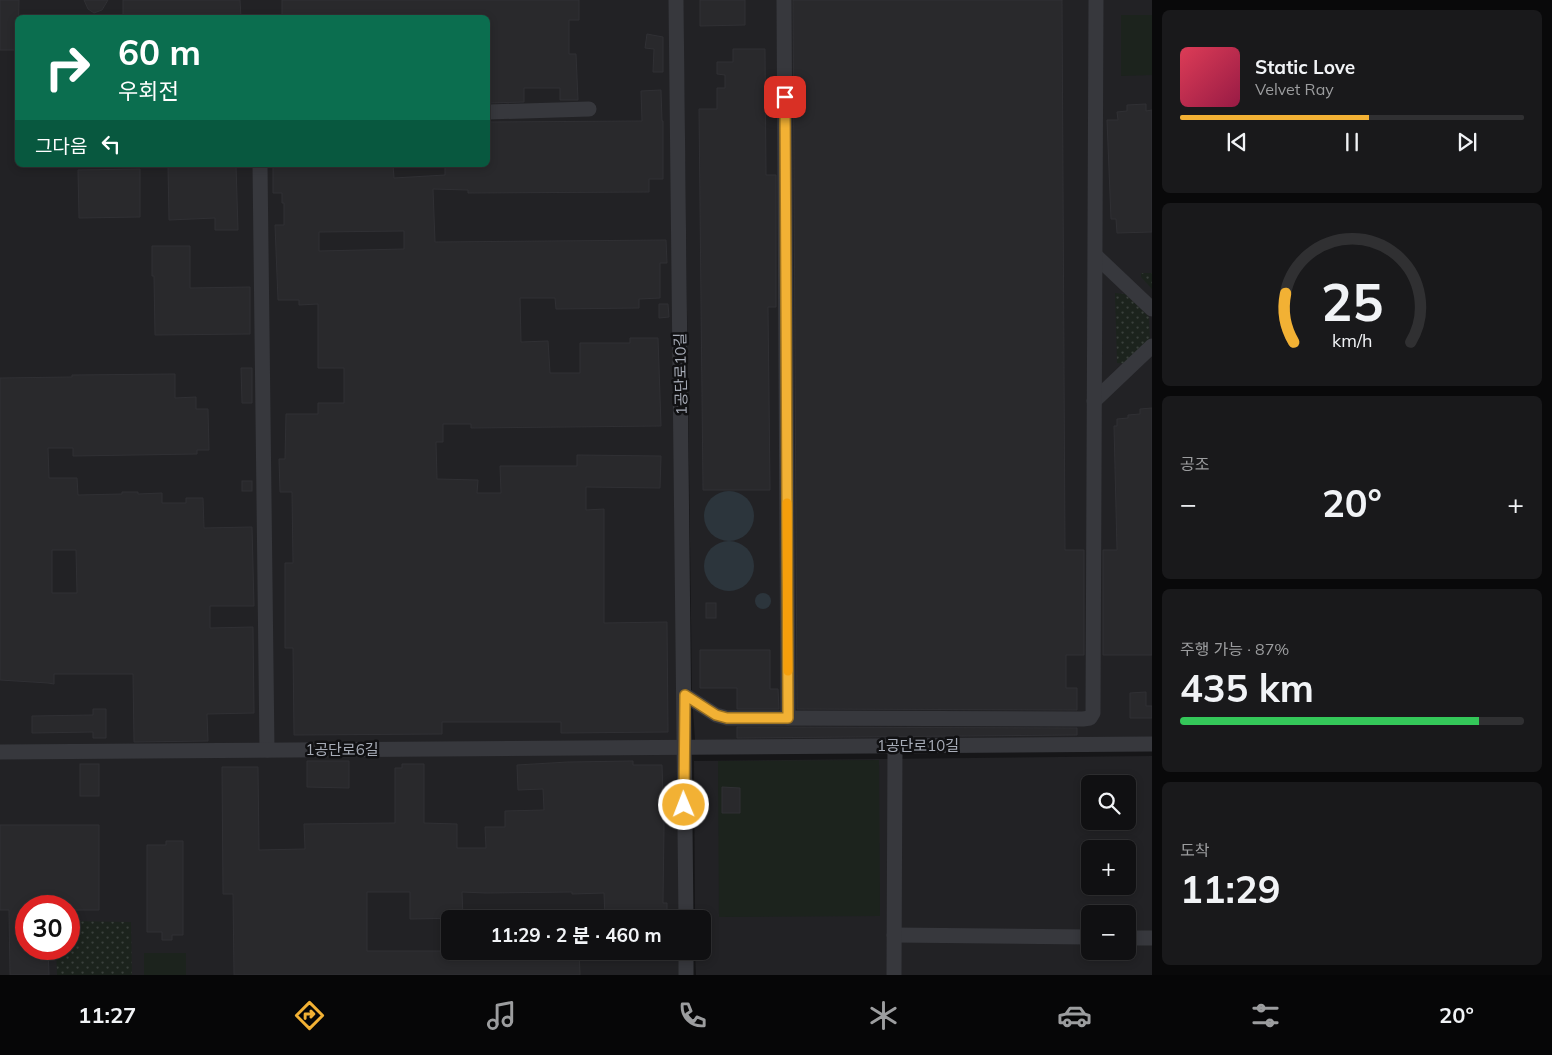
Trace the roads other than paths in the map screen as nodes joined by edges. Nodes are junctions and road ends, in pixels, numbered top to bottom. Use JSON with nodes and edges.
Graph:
{"nodes":[{"id":1,"x":676,"y":0,"type":"edge"},
{"id":2,"x":784,"y":0,"type":"edge"},
{"id":3,"x":1096,"y":0,"type":"edge"},
{"id":4,"x":589,"y":109,"type":"dead end"},
{"id":5,"x":490,"y":112,"type":"edge"},
{"id":6,"x":260,"y":167,"type":"edge"},
{"id":7,"x":1096,"y":256,"type":"junction"},
{"id":8,"x":1152,"y":310,"type":"edge"},
{"id":9,"x":1152,"y":346,"type":"edge"},
{"id":10,"x":1094,"y":401,"type":"junction"},
{"id":11,"x":685,"y":695,"type":"junction"},
{"id":12,"x":788,"y":718,"type":"junction"},
{"id":13,"x":1152,"y":744,"type":"edge"},
{"id":14,"x":895,"y":746,"type":"junction"},
{"id":15,"x":684,"y":748,"type":"junction"},
{"id":16,"x":267,"y":750,"type":"junction"},
{"id":17,"x":0,"y":752,"type":"edge"},
{"id":18,"x":686,"y":910,"type":"edge"},
{"id":19,"x":894,"y":935,"type":"junction"},
{"id":20,"x":1081,"y":937,"type":"edge"},
{"id":21,"x":1136,"y":938,"type":"edge"},
{"id":22,"x":1152,"y":938,"type":"edge"},
{"id":23,"x":686,"y":960,"type":"edge"},
{"id":24,"x":686,"y":975,"type":"edge"},
{"id":25,"x":894,"y":975,"type":"edge"}],
"edges":[{"from":1,"to":11,"type":"street","name":"1공단로10길"},
{"from":2,"to":12,"type":"street"},
{"from":3,"to":7,"type":"street"},
{"from":4,"to":5,"type":"street"},
{"from":6,"to":16,"type":"street"},
{"from":7,"to":8,"type":"street"},
{"from":7,"to":10,"type":"street"},
{"from":9,"to":10,"type":"street"},
{"from":10,"to":12,"type":"street"},
{"from":11,"to":12,"type":"street"},
{"from":11,"to":15,"type":"street","name":"1공단로10길"},
{"from":13,"to":14,"type":"street","name":"1공단로10길"},
{"from":14,"to":15,"type":"street","name":"1공단로10길"},
{"from":14,"to":19,"type":"street"},
{"from":15,"to":16,"type":"street","name":"1공단로6길"},
{"from":15,"to":18,"type":"street","name":"1공단로10길"},
{"from":16,"to":17,"type":"street","name":"1공단로6길"},
{"from":19,"to":20,"type":"street"},
{"from":19,"to":25,"type":"street"},
{"from":21,"to":22,"type":"street"},
{"from":23,"to":24,"type":"street"}]}
